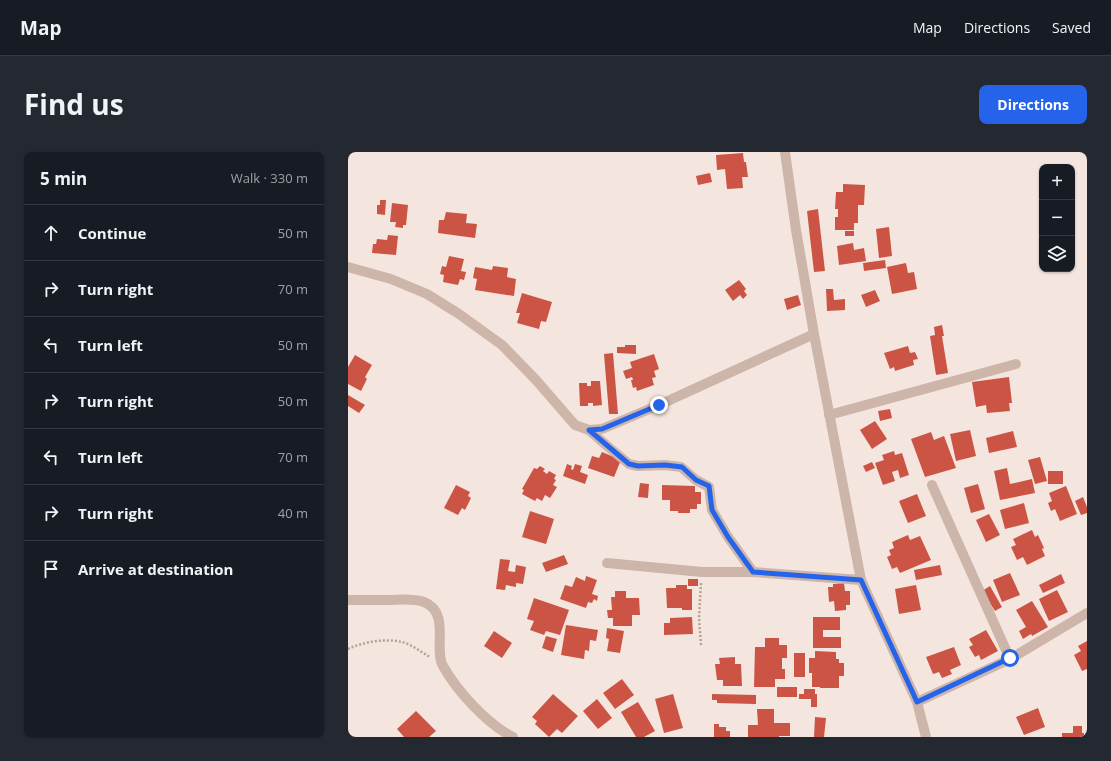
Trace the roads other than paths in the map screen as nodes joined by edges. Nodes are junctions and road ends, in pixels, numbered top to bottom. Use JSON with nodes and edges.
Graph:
{"nodes":[{"id":1,"x":785,"y":152,"type":"edge"},
{"id":2,"x":349,"y":269,"type":"edge"},
{"id":3,"x":814,"y":334,"type":"junction"},
{"id":4,"x":1016,"y":364,"type":"dead end"},
{"id":5,"x":829,"y":415,"type":"junction"},
{"id":6,"x":589,"y":430,"type":"junction"},
{"id":7,"x":932,"y":485,"type":"dead end"},
{"id":8,"x":607,"y":563,"type":"dead end"},
{"id":9,"x":753,"y":572,"type":"junction"},
{"id":10,"x":861,"y":580,"type":"junction"},
{"id":11,"x":348,"y":600,"type":"edge"},
{"id":12,"x":1087,"y":614,"type":"edge"},
{"id":13,"x":1010,"y":658,"type":"junction"},
{"id":14,"x":917,"y":702,"type":"junction"},
{"id":15,"x":513,"y":737,"type":"edge"},
{"id":16,"x":926,"y":737,"type":"edge"}],
"edges":[{"from":1,"to":3,"type":"street"},
{"from":2,"to":6,"type":"street"},
{"from":3,"to":5,"type":"street"},
{"from":3,"to":6,"type":"street"},
{"from":4,"to":5,"type":"street"},
{"from":5,"to":10,"type":"street"},
{"from":6,"to":9,"type":"street"},
{"from":7,"to":13,"type":"street"},
{"from":8,"to":9,"type":"street"},
{"from":9,"to":10,"type":"street"},
{"from":10,"to":14,"type":"street"},
{"from":11,"to":15,"type":"street"},
{"from":12,"to":13,"type":"street"},
{"from":13,"to":14,"type":"street"},
{"from":14,"to":16,"type":"street"}]}
